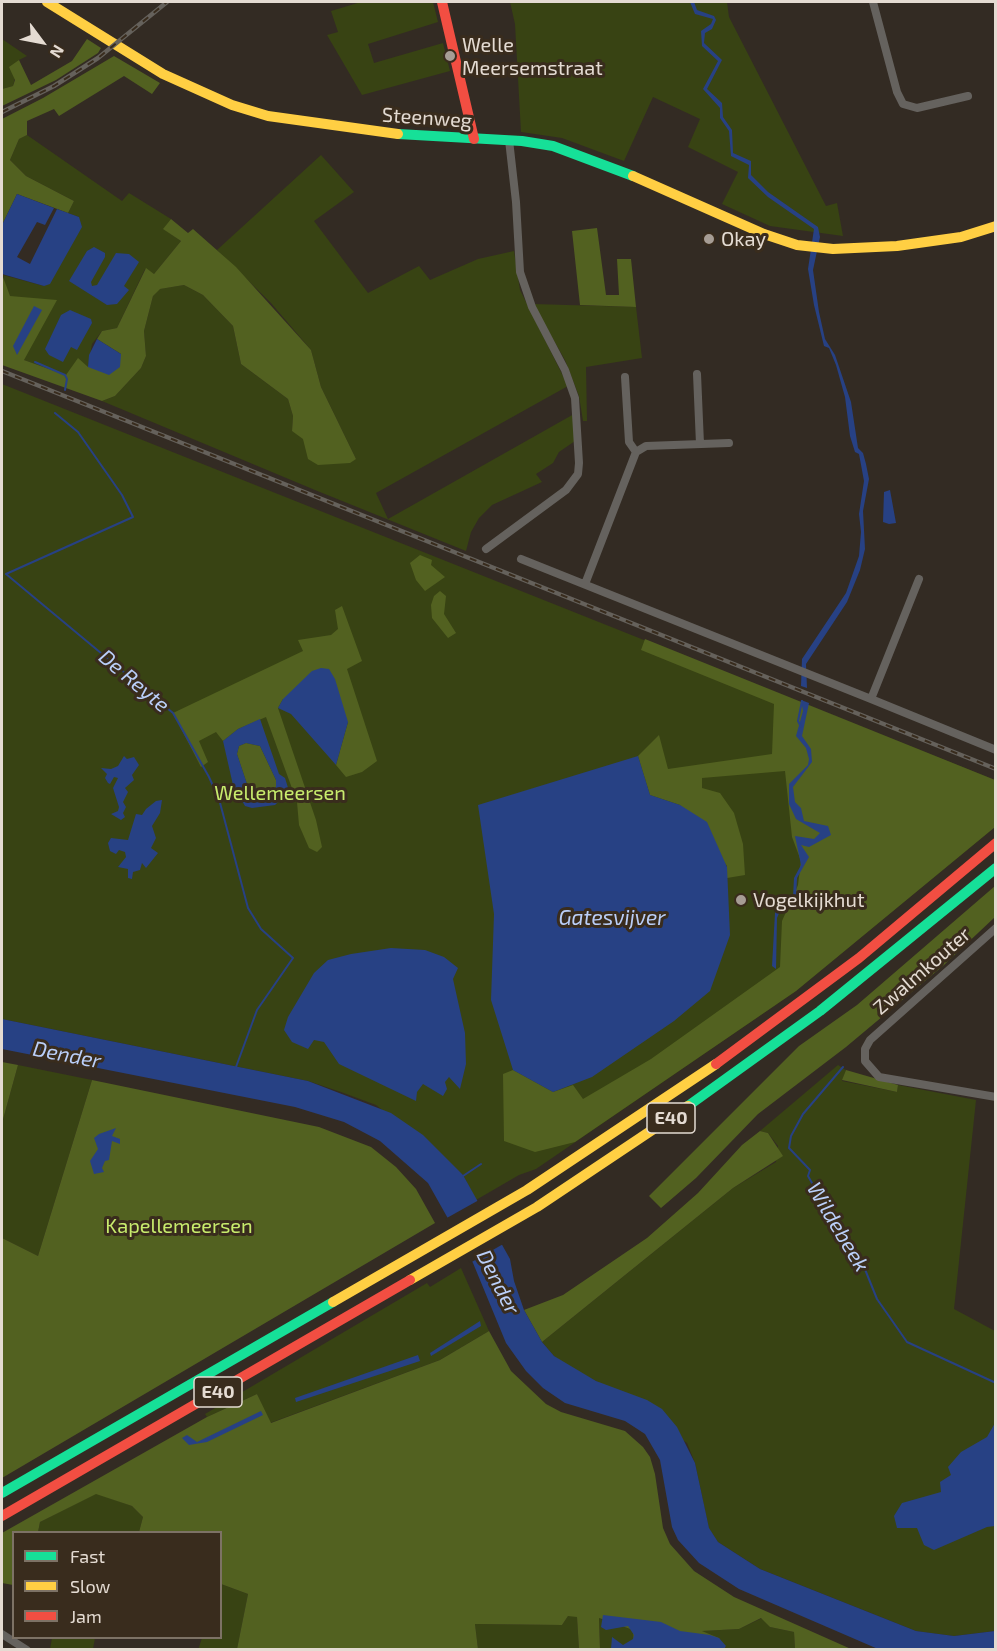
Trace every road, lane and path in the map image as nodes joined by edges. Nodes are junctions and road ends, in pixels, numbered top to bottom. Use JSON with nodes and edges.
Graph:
{"nodes":[{"id":1,"x":47,"y":2,"type":"edge"},
{"id":2,"x":442,"y":2,"type":"edge"},
{"id":3,"x":873,"y":2,"type":"edge"},
{"id":4,"x":968,"y":96,"type":"dead end"},
{"id":5,"x":474,"y":139,"type":"junction"},
{"id":6,"x":509,"y":140,"type":"junction"},
{"id":7,"x":996,"y":226,"type":"edge"},
{"id":8,"x":697,"y":374,"type":"dead end"},
{"id":9,"x":625,"y":377,"type":"dead end"},
{"id":10,"x":729,"y":443,"type":"dead end"},
{"id":11,"x":700,"y":444,"type":"junction"},
{"id":12,"x":636,"y":452,"type":"junction"},
{"id":13,"x":486,"y":549,"type":"dead end"},
{"id":14,"x":521,"y":559,"type":"dead end"},
{"id":15,"x":919,"y":579,"type":"dead end"},
{"id":16,"x":585,"y":584,"type":"junction"},
{"id":17,"x":871,"y":699,"type":"junction"},
{"id":18,"x":996,"y":750,"type":"edge"},
{"id":19,"x":996,"y":843,"type":"edge"},
{"id":20,"x":996,"y":868,"type":"edge"},
{"id":21,"x":996,"y":928,"type":"edge"},
{"id":22,"x":996,"y":1097,"type":"edge"},
{"id":23,"x":2,"y":1493,"type":"edge"},
{"id":24,"x":2,"y":1516,"type":"edge"},
{"id":25,"x":2,"y":1634,"type":"edge"},
{"id":26,"x":27,"y":1650,"type":"edge"}],
"edges":[{"from":1,"to":5,"type":"main road","name":"Steenweg"},
{"from":2,"to":5,"type":"main road"},
{"from":3,"to":4,"type":"street"},
{"from":5,"to":6,"type":"main road","name":"Steenweg"},
{"from":6,"to":7,"type":"main road","name":"Steenweg"},
{"from":6,"to":13,"type":"street"},
{"from":8,"to":11,"type":"street"},
{"from":9,"to":12,"type":"street"},
{"from":10,"to":11,"type":"street"},
{"from":11,"to":12,"type":"street"},
{"from":12,"to":16,"type":"street"},
{"from":14,"to":16,"type":"street"},
{"from":15,"to":17,"type":"street"},
{"from":16,"to":17,"type":"street"},
{"from":17,"to":18,"type":"street"},
{"from":19,"to":23,"type":"main road","number":"E40"},
{"from":20,"to":24,"type":"main road","number":"E40"},
{"from":21,"to":22,"type":"street","name":"Zwalmkouter"},
{"from":25,"to":26,"type":"street"}]}
